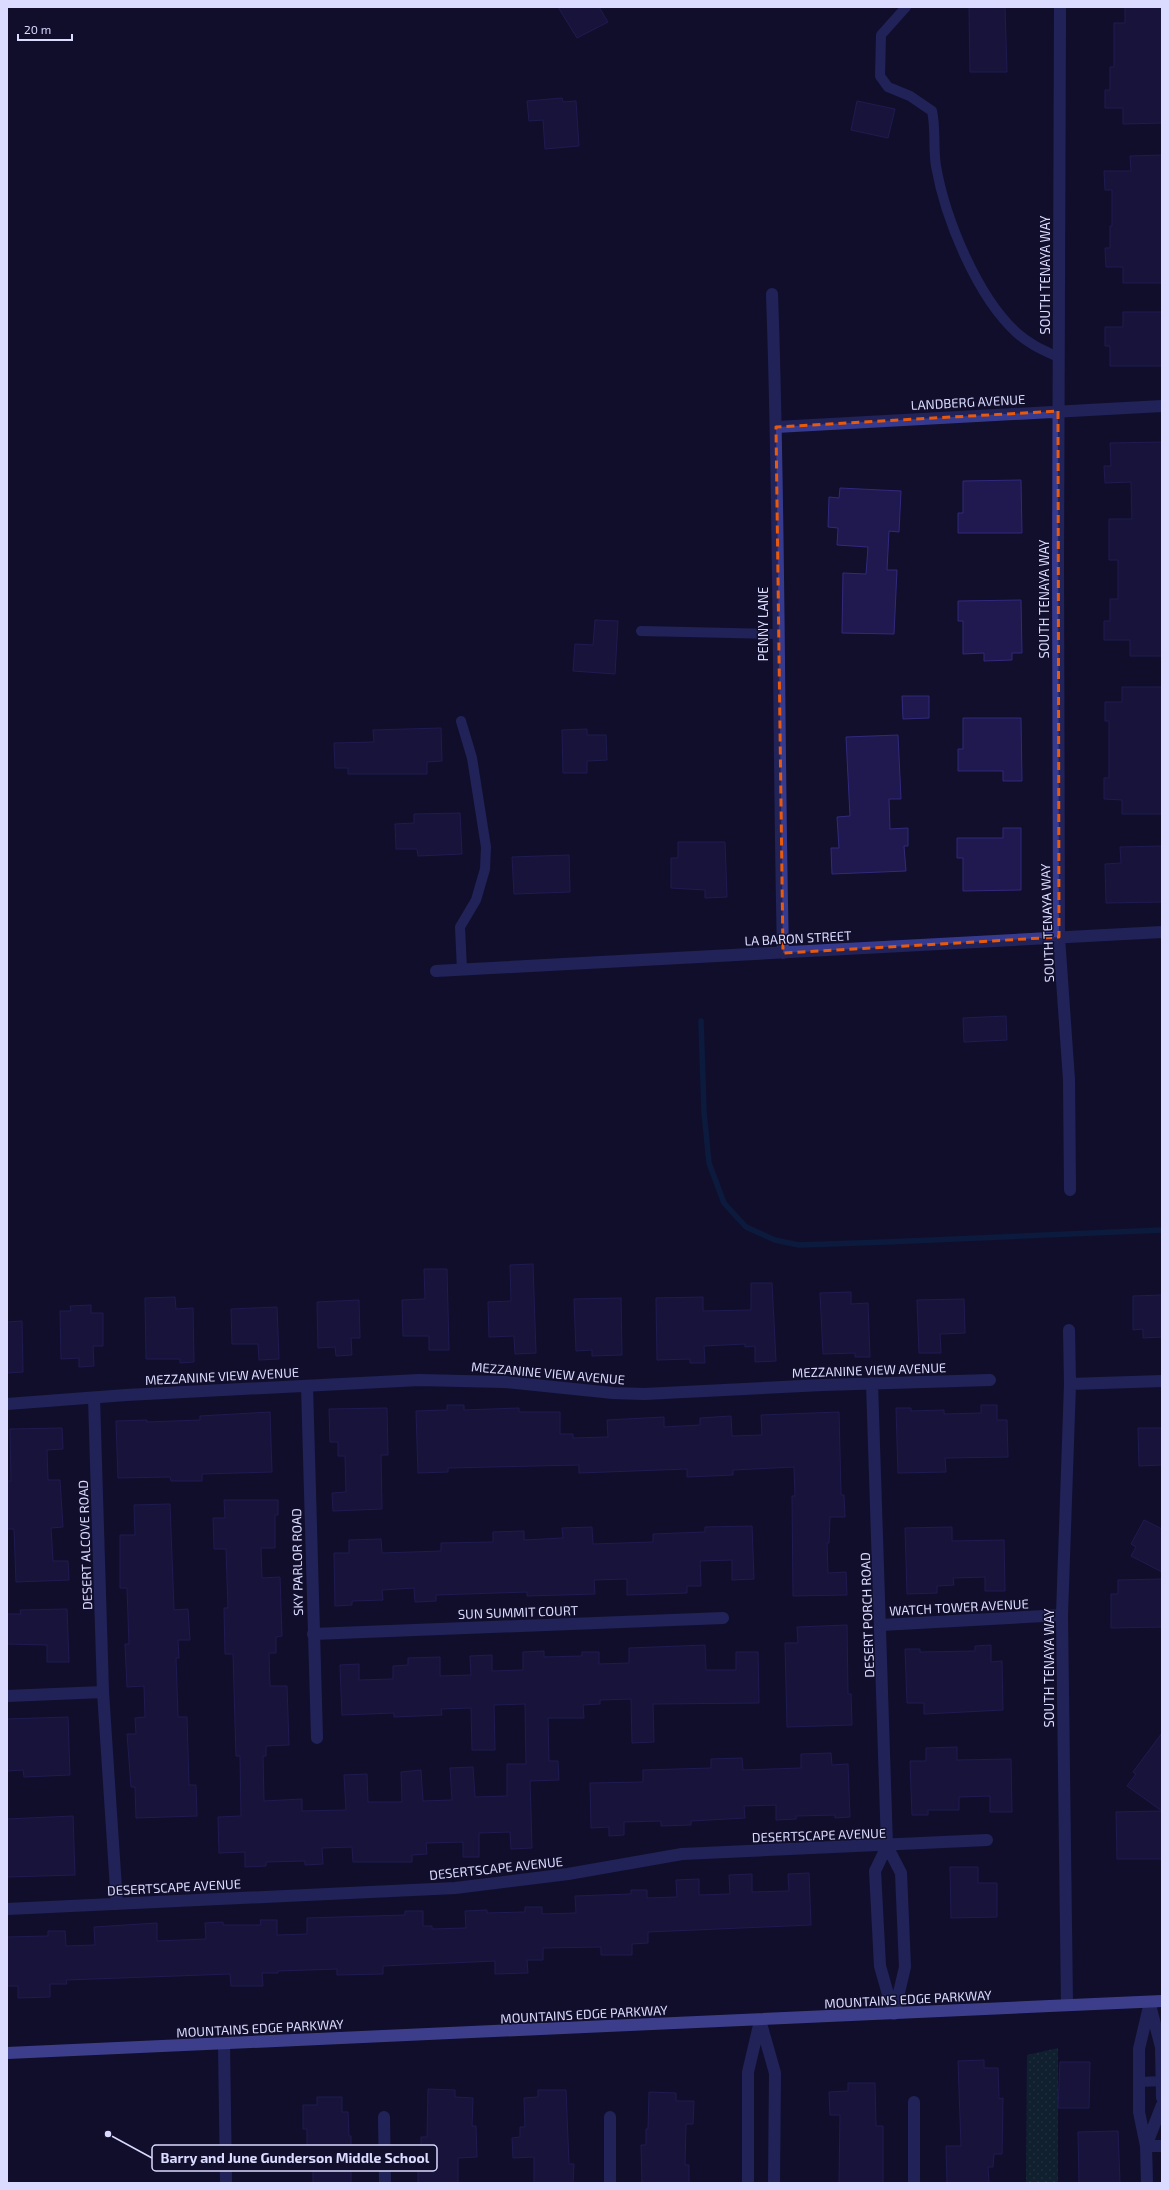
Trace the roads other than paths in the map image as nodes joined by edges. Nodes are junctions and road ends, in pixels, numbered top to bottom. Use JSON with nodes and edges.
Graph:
{"nodes":[{"id":1,"x":906,"y":7,"type":"edge"},
{"id":2,"x":1060,"y":7,"type":"edge"},
{"id":3,"x":772,"y":294,"type":"dead end"},
{"id":4,"x":1058,"y":357,"type":"junction"},
{"id":5,"x":1162,"y":406,"type":"edge"},
{"id":6,"x":1058,"y":411,"type":"junction"},
{"id":7,"x":776,"y":427,"type":"junction"},
{"id":8,"x":641,"y":631,"type":"dead end"},
{"id":9,"x":777,"y":634,"type":"junction"},
{"id":10,"x":461,"y":721,"type":"dead end"},
{"id":11,"x":1162,"y":932,"type":"edge"},
{"id":12,"x":1059,"y":937,"type":"junction"},
{"id":13,"x":783,"y":953,"type":"junction"},
{"id":14,"x":462,"y":970,"type":"junction"},
{"id":15,"x":436,"y":971,"type":"dead end"},
{"id":16,"x":1070,"y":1190,"type":"dead end"},
{"id":17,"x":1069,"y":1330,"type":"dead end"},
{"id":18,"x":990,"y":1380,"type":"dead end"},
{"id":19,"x":1162,"y":1381,"type":"edge"},
{"id":20,"x":872,"y":1383,"type":"junction"},
{"id":21,"x":1070,"y":1384,"type":"junction"},
{"id":22,"x":307,"y":1386,"type":"junction"},
{"id":23,"x":94,"y":1398,"type":"junction"},
{"id":24,"x":7,"y":1404,"type":"edge"},
{"id":25,"x":1062,"y":1616,"type":"junction"},
{"id":26,"x":723,"y":1618,"type":"dead end"},
{"id":27,"x":881,"y":1625,"type":"junction"},
{"id":28,"x":313,"y":1634,"type":"junction"},
{"id":29,"x":104,"y":1692,"type":"junction"},
{"id":30,"x":7,"y":1696,"type":"edge"},
{"id":31,"x":317,"y":1738,"type":"dead end"},
{"id":32,"x":987,"y":1840,"type":"dead end"},
{"id":33,"x":887,"y":1846,"type":"junction"},
{"id":34,"x":116,"y":1904,"type":"junction"},
{"id":35,"x":7,"y":1909,"type":"edge"},
{"id":36,"x":1162,"y":2001,"type":"edge"},
{"id":37,"x":1150,"y":2002,"type":"junction"},
{"id":38,"x":1067,"y":2005,"type":"junction"},
{"id":39,"x":894,"y":2014,"type":"junction"},
{"id":40,"x":760,"y":2020,"type":"junction"},
{"id":41,"x":224,"y":2044,"type":"junction"},
{"id":42,"x":7,"y":2053,"type":"edge"},
{"id":43,"x":1162,"y":2081,"type":"edge"},
{"id":44,"x":1140,"y":2082,"type":"junction"},
{"id":45,"x":1162,"y":2098,"type":"edge"},
{"id":46,"x":914,"y":2102,"type":"dead end"},
{"id":47,"x":1162,"y":2105,"type":"edge"},
{"id":48,"x":610,"y":2117,"type":"dead end"},
{"id":49,"x":384,"y":2118,"type":"dead end"},
{"id":50,"x":1146,"y":2146,"type":"junction"},
{"id":51,"x":1162,"y":2146,"type":"edge"},
{"id":52,"x":226,"y":2183,"type":"edge"},
{"id":53,"x":385,"y":2183,"type":"edge"},
{"id":54,"x":610,"y":2183,"type":"edge"},
{"id":55,"x":748,"y":2183,"type":"edge"},
{"id":56,"x":774,"y":2183,"type":"edge"},
{"id":57,"x":914,"y":2183,"type":"edge"},
{"id":58,"x":1147,"y":2183,"type":"edge"}],
"edges":[{"from":1,"to":4,"type":"lane"},
{"from":2,"to":4,"type":"street","name":"SOUTH TENAYA WAY"},
{"from":3,"to":7,"type":"street","name":"PENNY LANE"},
{"from":4,"to":6,"type":"street","name":"SOUTH TENAYA WAY"},
{"from":5,"to":6,"type":"street","name":"LANDBERG AVENUE"},
{"from":6,"to":7,"type":"street","name":"LANDBERG AVENUE"},
{"from":6,"to":12,"type":"street","name":"SOUTH TENAYA WAY"},
{"from":7,"to":9,"type":"street","name":"PENNY LANE"},
{"from":8,"to":9,"type":"lane"},
{"from":9,"to":13,"type":"street","name":"PENNY LANE"},
{"from":10,"to":14,"type":"lane"},
{"from":11,"to":12,"type":"street","name":"LA BARON STREET"},
{"from":12,"to":13,"type":"street","name":"LA BARON STREET"},
{"from":12,"to":16,"type":"street","name":"SOUTH TENAYA WAY"},
{"from":13,"to":14,"type":"street","name":"LA BARON STREET"},
{"from":14,"to":15,"type":"street","name":"LA BARON STREET"},
{"from":17,"to":21,"type":"street","name":"SOUTH TENAYA WAY"},
{"from":18,"to":20,"type":"street","name":"MEZZANINE VIEW AVENUE"},
{"from":19,"to":21,"type":"street"},
{"from":20,"to":22,"type":"street","name":"MEZZANINE VIEW AVENUE"},
{"from":20,"to":27,"type":"street","name":"DESERT PORCH ROAD"},
{"from":21,"to":25,"type":"street","name":"SOUTH TENAYA WAY"},
{"from":22,"to":23,"type":"street","name":"MEZZANINE VIEW AVENUE"},
{"from":22,"to":28,"type":"street","name":"SKY PARLOR ROAD"},
{"from":23,"to":24,"type":"street","name":"MEZZANINE VIEW AVENUE"},
{"from":23,"to":29,"type":"street","name":"DESERT ALCOVE ROAD"},
{"from":25,"to":27,"type":"street","name":"WATCH TOWER AVENUE"},
{"from":25,"to":38,"type":"street","name":"SOUTH TENAYA WAY"},
{"from":26,"to":28,"type":"street","name":"SUN SUMMIT COURT"},
{"from":27,"to":33,"type":"street","name":"DESERT PORCH ROAD"},
{"from":28,"to":31,"type":"street","name":"SKY PARLOR ROAD"},
{"from":29,"to":30,"type":"street"},
{"from":29,"to":34,"type":"street","name":"DESERT ALCOVE ROAD"},
{"from":32,"to":33,"type":"street","name":"DESERTSCAPE AVENUE"},
{"from":33,"to":34,"type":"street","name":"DESERTSCAPE AVENUE"},
{"from":33,"to":39,"type":"street","name":"DESERT PORCH ROAD"},
{"from":33,"to":39,"type":"street","name":"DESERT PORCH ROAD"},
{"from":34,"to":35,"type":"street","name":"DESERTSCAPE AVENUE"},
{"from":36,"to":37,"type":"street","name":"MOUNTAINS EDGE PARKWAY"},
{"from":37,"to":38,"type":"street","name":"MOUNTAINS EDGE PARKWAY"},
{"from":37,"to":43,"type":"street"},
{"from":37,"to":44,"type":"street"},
{"from":38,"to":39,"type":"street","name":"MOUNTAINS EDGE PARKWAY"},
{"from":39,"to":40,"type":"street","name":"MOUNTAINS EDGE PARKWAY"},
{"from":40,"to":41,"type":"street","name":"MOUNTAINS EDGE PARKWAY"},
{"from":40,"to":55,"type":"street"},
{"from":40,"to":56,"type":"street"},
{"from":41,"to":42,"type":"street","name":"MOUNTAINS EDGE PARKWAY"},
{"from":41,"to":52,"type":"street"},
{"from":43,"to":44,"type":"lane"},
{"from":43,"to":45,"type":"street"},
{"from":44,"to":50,"type":"street"},
{"from":46,"to":57,"type":"street"},
{"from":47,"to":50,"type":"street"},
{"from":48,"to":54,"type":"street"},
{"from":49,"to":53,"type":"street"},
{"from":50,"to":51,"type":"street"},
{"from":50,"to":58,"type":"street"}]}
